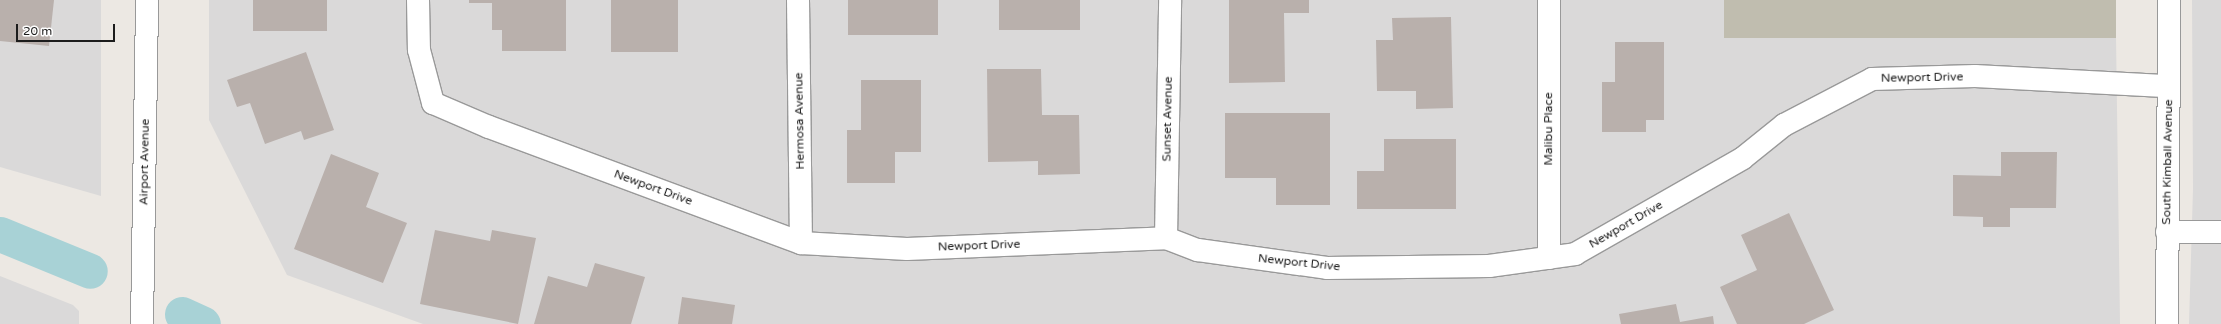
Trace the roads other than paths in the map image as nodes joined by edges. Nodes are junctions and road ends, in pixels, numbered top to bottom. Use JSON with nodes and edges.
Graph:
{"nodes":[{"id":1,"x":148,"y":0,"type":"edge"},
{"id":2,"x":418,"y":0,"type":"edge"},
{"id":3,"x":798,"y":0,"type":"edge"},
{"id":4,"x":1170,"y":0,"type":"edge"},
{"id":5,"x":1549,"y":0,"type":"edge"},
{"id":6,"x":2169,"y":0,"type":"edge"},
{"id":7,"x":2169,"y":86,"type":"junction"},
{"id":8,"x":2167,"y":232,"type":"junction"},
{"id":9,"x":2221,"y":232,"type":"edge"},
{"id":10,"x":1166,"y":238,"type":"junction"},
{"id":11,"x":801,"y":243,"type":"junction"},
{"id":12,"x":1549,"y":258,"type":"junction"},
{"id":13,"x":142,"y":324,"type":"edge"},
{"id":14,"x":2167,"y":324,"type":"edge"}],
"edges":[{"from":1,"to":13,"type":"street","name":"Airport Avenue"},
{"from":2,"to":11,"type":"street","name":"Newport Drive"},
{"from":3,"to":11,"type":"street","name":"Hermosa Avenue"},
{"from":4,"to":10,"type":"street","name":"Sunset Avenue"},
{"from":5,"to":12,"type":"street","name":"Malibu Place"},
{"from":6,"to":7,"type":"street","name":"South Kimball Avenue"},
{"from":7,"to":8,"type":"street","name":"South Kimball Avenue"},
{"from":7,"to":12,"type":"street","name":"Newport Drive"},
{"from":8,"to":9,"type":"street"},
{"from":8,"to":14,"type":"street","name":"South Kimball Avenue"},
{"from":10,"to":11,"type":"street","name":"Newport Drive"},
{"from":10,"to":12,"type":"street","name":"Newport Drive"}]}
